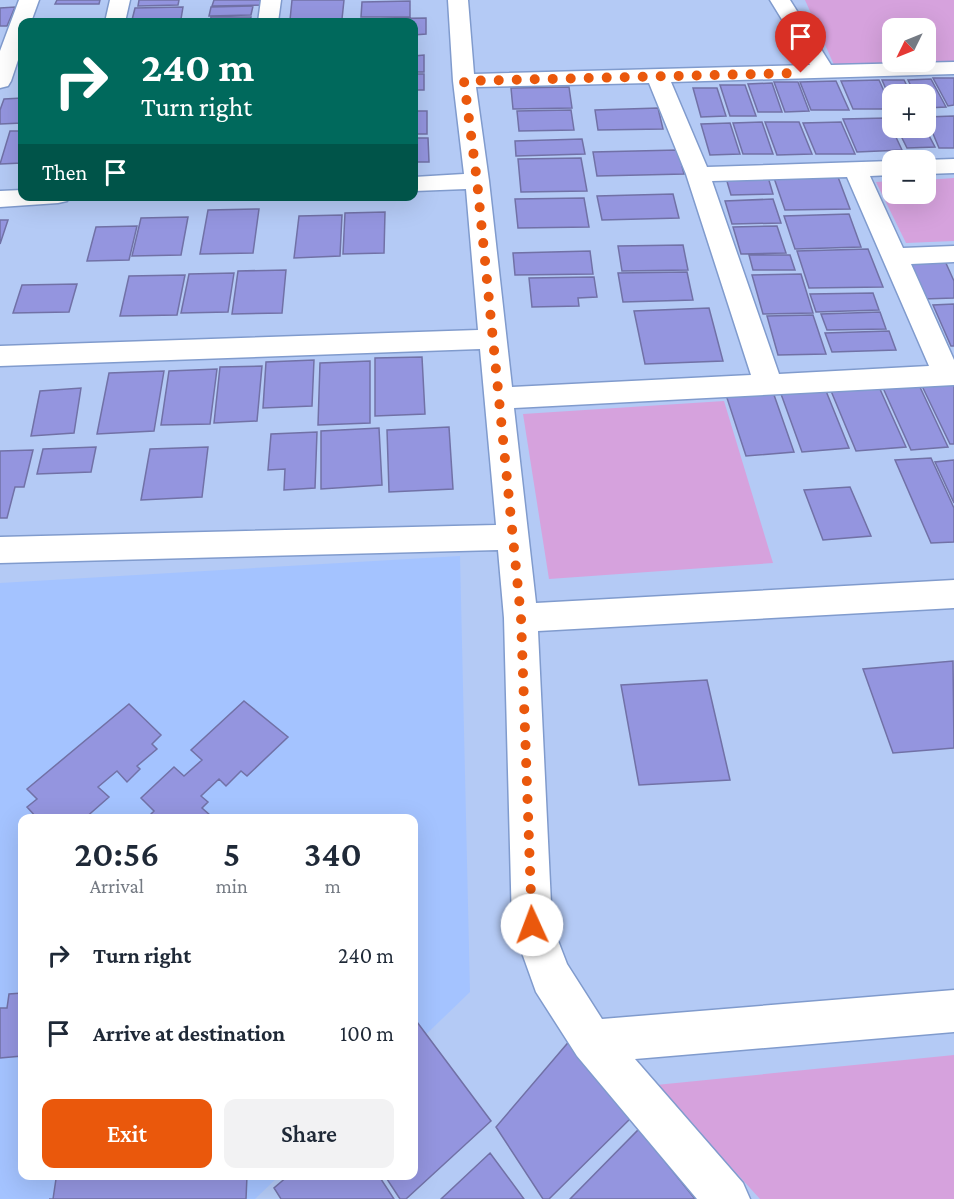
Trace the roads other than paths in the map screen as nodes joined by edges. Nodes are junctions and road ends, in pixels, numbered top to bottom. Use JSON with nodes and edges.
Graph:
{"nodes":[{"id":1,"x":29,"y":0,"type":"edge"},
{"id":2,"x":120,"y":0,"type":"edge"},
{"id":3,"x":272,"y":0,"type":"edge"},
{"id":4,"x":458,"y":0,"type":"edge"},
{"id":5,"x":780,"y":0,"type":"edge"},
{"id":6,"x":23,"y":18,"type":"edge"},
{"id":7,"x":116,"y":18,"type":"edge"},
{"id":8,"x":269,"y":18,"type":"edge"},
{"id":9,"x":18,"y":31,"type":"edge"},
{"id":10,"x":954,"y":68,"type":"edge"},
{"id":11,"x":825,"y":72,"type":"junction"},
{"id":12,"x":658,"y":76,"type":"junction"},
{"id":13,"x":0,"y":81,"type":"edge"},
{"id":14,"x":464,"y":81,"type":"junction"},
{"id":15,"x":18,"y":88,"type":"edge"},
{"id":16,"x":0,"y":89,"type":"edge"},
{"id":17,"x":954,"y":166,"type":"edge"},
{"id":18,"x":936,"y":167,"type":"edge"},
{"id":19,"x":882,"y":169,"type":"edge"},
{"id":20,"x":856,"y":170,"type":"junction"},
{"id":21,"x":698,"y":174,"type":"junction"},
{"id":22,"x":477,"y":181,"type":"junction"},
{"id":23,"x":418,"y":184,"type":"edge"},
{"id":24,"x":18,"y":198,"type":"edge"},
{"id":25,"x":0,"y":199,"type":"edge"},
{"id":26,"x":954,"y":254,"type":"edge"},
{"id":27,"x":894,"y":256,"type":"junction"},
{"id":28,"x":493,"y":339,"type":"junction"},
{"id":29,"x":0,"y":356,"type":"edge"},
{"id":30,"x":950,"y":375,"type":"edge"},
{"id":31,"x":768,"y":384,"type":"junction"},
{"id":32,"x":499,"y":398,"type":"junction"},
{"id":33,"x":513,"y":537,"type":"junction"},
{"id":34,"x":0,"y":550,"type":"edge"},
{"id":35,"x":954,"y":594,"type":"edge"},
{"id":36,"x":521,"y":618,"type":"junction"},
{"id":37,"x":954,"y":1011,"type":"edge"},
{"id":38,"x":592,"y":1041,"type":"junction"},
{"id":39,"x":727,"y":1199,"type":"edge"}],
"edges":[{"from":1,"to":6,"type":"street"},
{"from":2,"to":7,"type":"street"},
{"from":3,"to":8,"type":"street"},
{"from":4,"to":14,"type":"street"},
{"from":5,"to":11,"type":"street"},
{"from":9,"to":13,"type":"street"},
{"from":10,"to":11,"type":"street"},
{"from":11,"to":12,"type":"street"},
{"from":12,"to":14,"type":"street"},
{"from":12,"to":21,"type":"street"},
{"from":14,"to":22,"type":"street"},
{"from":15,"to":16,"type":"street"},
{"from":17,"to":18,"type":"street"},
{"from":19,"to":20,"type":"street"},
{"from":20,"to":21,"type":"street"},
{"from":20,"to":27,"type":"street"},
{"from":21,"to":31,"type":"street"},
{"from":22,"to":23,"type":"street"},
{"from":22,"to":28,"type":"street"},
{"from":24,"to":25,"type":"street"},
{"from":26,"to":27,"type":"street"},
{"from":27,"to":30,"type":"street"},
{"from":28,"to":29,"type":"street"},
{"from":28,"to":32,"type":"street"},
{"from":30,"to":31,"type":"street"},
{"from":31,"to":32,"type":"street"},
{"from":32,"to":33,"type":"street"},
{"from":33,"to":34,"type":"street"},
{"from":33,"to":36,"type":"street"},
{"from":35,"to":36,"type":"street"},
{"from":36,"to":38,"type":"street"},
{"from":37,"to":38,"type":"street"},
{"from":38,"to":39,"type":"street"}]}
